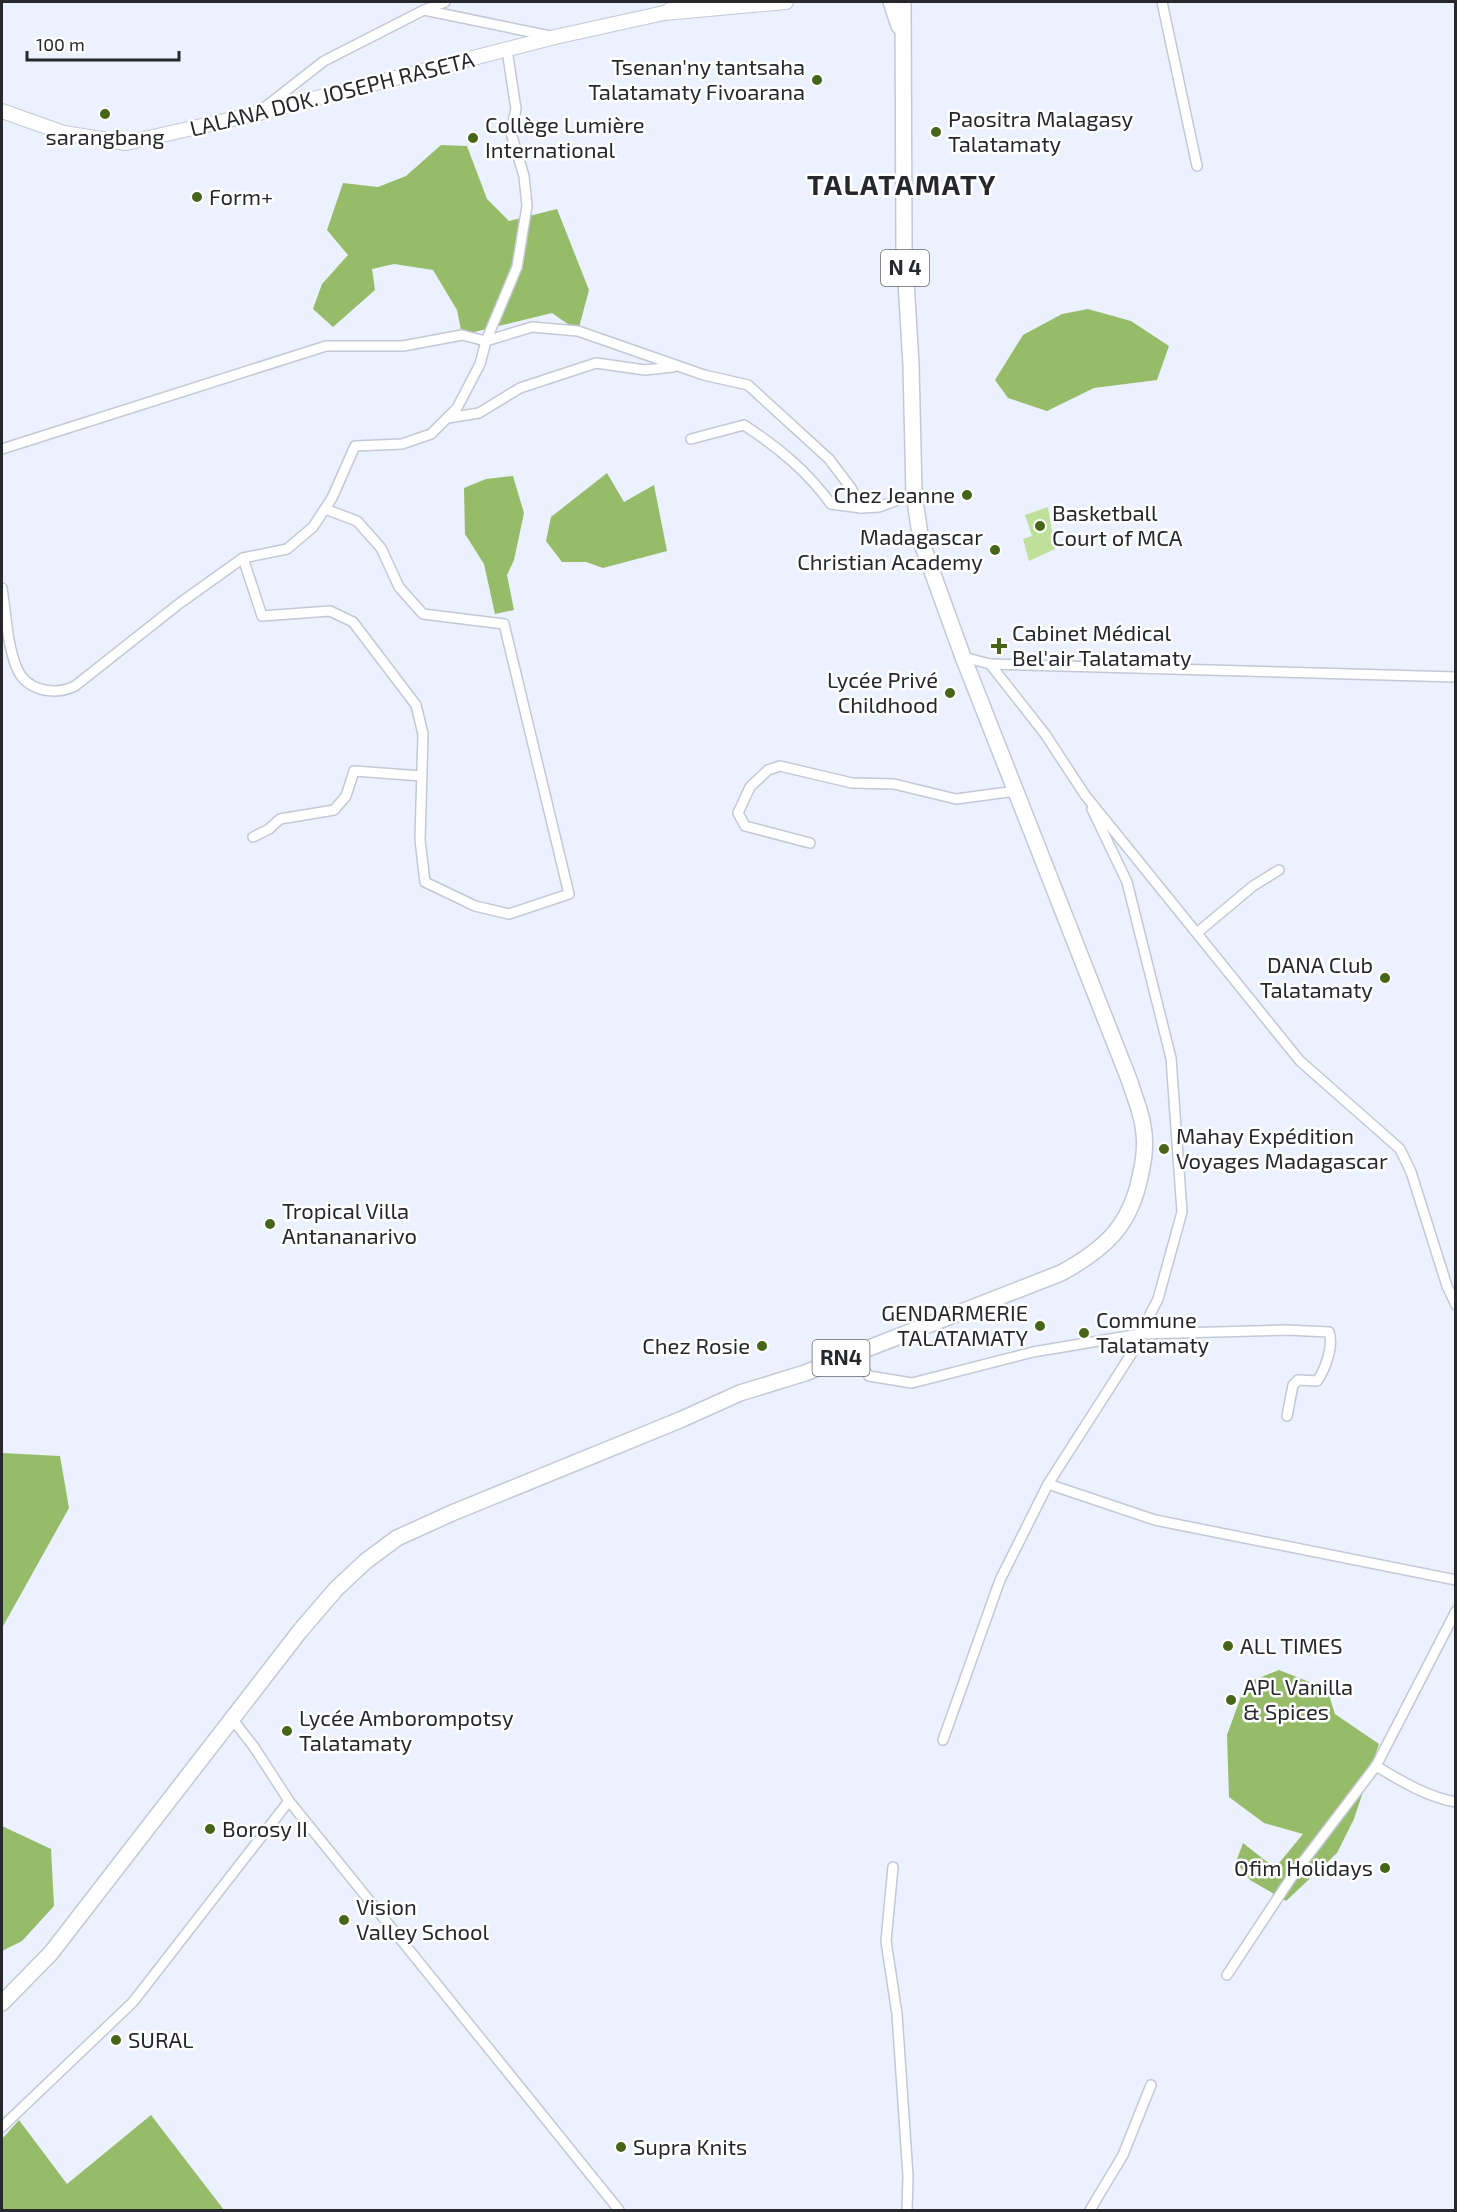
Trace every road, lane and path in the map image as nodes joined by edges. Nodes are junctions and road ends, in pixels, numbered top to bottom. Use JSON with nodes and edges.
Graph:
{"nodes":[{"id":1,"x":445,"y":2,"type":"edge"},
{"id":2,"x":689,"y":2,"type":"edge"},
{"id":3,"x":786,"y":2,"type":"edge"},
{"id":4,"x":891,"y":2,"type":"edge"},
{"id":5,"x":903,"y":2,"type":"edge"},
{"id":6,"x":1162,"y":2,"type":"edge"},
{"id":7,"x":424,"y":10,"type":"junction"},
{"id":8,"x":664,"y":13,"type":"junction"},
{"id":9,"x":555,"y":37,"type":"junction"},
{"id":10,"x":904,"y":43,"type":"junction"},
{"id":11,"x":507,"y":50,"type":"junction"},
{"id":12,"x":2,"y":111,"type":"edge"},
{"id":13,"x":255,"y":114,"type":"junction"},
{"id":14,"x":1197,"y":166,"type":"dead end"},
{"id":15,"x":486,"y":341,"type":"junction"},
{"id":16,"x":678,"y":367,"type":"junction"},
{"id":17,"x":448,"y":418,"type":"junction"},
{"id":18,"x":691,"y":439,"type":"dead end"},
{"id":19,"x":2,"y":449,"type":"edge"},
{"id":20,"x":914,"y":494,"type":"junction"},
{"id":21,"x":861,"y":508,"type":"junction"},
{"id":22,"x":325,"y":509,"type":"junction"},
{"id":23,"x":243,"y":558,"type":"junction"},
{"id":24,"x":2,"y":588,"type":"edge"},
{"id":25,"x":6,"y":633,"type":"edge"},
{"id":26,"x":963,"y":657,"type":"junction"},
{"id":27,"x":990,"y":664,"type":"junction"},
{"id":28,"x":1455,"y":676,"type":"edge"},
{"id":29,"x":422,"y":776,"type":"junction"},
{"id":30,"x":1016,"y":791,"type":"junction"},
{"id":31,"x":1085,"y":795,"type":"junction"},
{"id":32,"x":253,"y":837,"type":"dead end"},
{"id":33,"x":810,"y":843,"type":"dead end"},
{"id":34,"x":1279,"y":870,"type":"dead end"},
{"id":35,"x":1198,"y":932,"type":"junction"},
{"id":36,"x":1455,"y":1305,"type":"edge"},
{"id":37,"x":1140,"y":1334,"type":"junction"},
{"id":38,"x":852,"y":1354,"type":"junction"},
{"id":39,"x":1287,"y":1416,"type":"dead end"},
{"id":40,"x":1048,"y":1484,"type":"junction"},
{"id":41,"x":1455,"y":1580,"type":"edge"},
{"id":42,"x":1455,"y":1611,"type":"edge"},
{"id":43,"x":232,"y":1720,"type":"junction"},
{"id":44,"x":943,"y":1740,"type":"dead end"},
{"id":45,"x":1376,"y":1766,"type":"junction"},
{"id":46,"x":289,"y":1801,"type":"junction"},
{"id":47,"x":1455,"y":1802,"type":"edge"},
{"id":48,"x":893,"y":1867,"type":"dead end"},
{"id":49,"x":1227,"y":1975,"type":"dead end"},
{"id":50,"x":2,"y":2003,"type":"edge"},
{"id":51,"x":1151,"y":2085,"type":"dead end"},
{"id":52,"x":2,"y":2127,"type":"edge"},
{"id":53,"x":619,"y":2211,"type":"edge"},
{"id":54,"x":907,"y":2211,"type":"edge"},
{"id":55,"x":1090,"y":2211,"type":"edge"}],
"edges":[{"from":1,"to":7,"type":"street"},
{"from":2,"to":8,"type":"main road"},
{"from":3,"to":8,"type":"main road"},
{"from":4,"to":10,"type":"main road","number":"N 4"},
{"from":5,"to":10,"type":"main road","number":"N 4"},
{"from":6,"to":14,"type":"street"},
{"from":7,"to":9,"type":"street"},
{"from":7,"to":13,"type":"street"},
{"from":8,"to":9,"type":"main road","name":"LALANA DOK. JOSEPH RASETA"},
{"from":9,"to":11,"type":"main road","name":"LALANA DOK. JOSEPH RASETA"},
{"from":10,"to":20,"type":"main road","number":"N 4"},
{"from":11,"to":13,"type":"main road","name":"LALANA DOK. JOSEPH RASETA"},
{"from":11,"to":15,"type":"street"},
{"from":12,"to":13,"type":"main road","name":"LALANA DOK. JOSEPH RASETA"},
{"from":15,"to":16,"type":"street"},
{"from":15,"to":17,"type":"street"},
{"from":15,"to":19,"type":"street"},
{"from":16,"to":17,"type":"street"},
{"from":16,"to":21,"type":"street"},
{"from":17,"to":22,"type":"street"},
{"from":18,"to":21,"type":"street"},
{"from":20,"to":21,"type":"street"},
{"from":20,"to":26,"type":"main road","number":"RN4"},
{"from":22,"to":23,"type":"street"},
{"from":22,"to":29,"type":"street"},
{"from":23,"to":25,"type":"street"},
{"from":23,"to":29,"type":"street"},
{"from":24,"to":25,"type":"street"},
{"from":26,"to":27,"type":"street"},
{"from":26,"to":30,"type":"main road","number":"RN4"},
{"from":27,"to":28,"type":"street"},
{"from":27,"to":31,"type":"street"},
{"from":29,"to":32,"type":"street"},
{"from":30,"to":33,"type":"street"},
{"from":30,"to":38,"type":"main road","number":"RN4"},
{"from":31,"to":35,"type":"street"},
{"from":31,"to":37,"type":"street"},
{"from":34,"to":35,"type":"street"},
{"from":35,"to":36,"type":"street"},
{"from":37,"to":38,"type":"street"},
{"from":37,"to":39,"type":"street"},
{"from":37,"to":40,"type":"street"},
{"from":38,"to":43,"type":"main road","number":"RN4"},
{"from":40,"to":41,"type":"street"},
{"from":40,"to":44,"type":"street"},
{"from":42,"to":45,"type":"street"},
{"from":43,"to":46,"type":"street"},
{"from":43,"to":50,"type":"main road","number":"RN4"},
{"from":45,"to":47,"type":"street"},
{"from":45,"to":49,"type":"street"},
{"from":46,"to":52,"type":"street"},
{"from":46,"to":53,"type":"street"},
{"from":48,"to":54,"type":"street"},
{"from":51,"to":55,"type":"street"}]}
